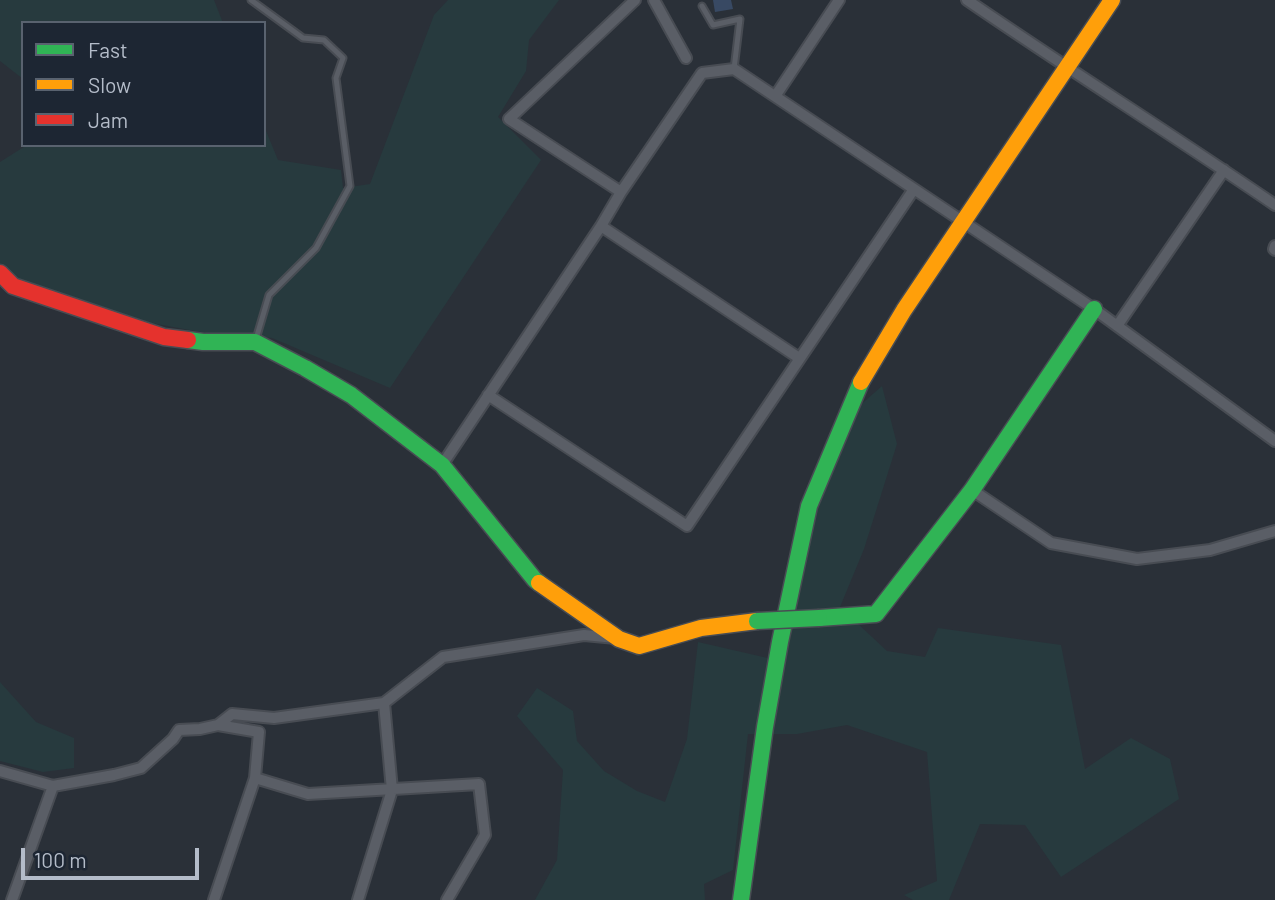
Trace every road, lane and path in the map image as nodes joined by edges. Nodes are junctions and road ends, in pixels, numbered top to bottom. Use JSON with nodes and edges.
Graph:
{"nodes":[{"id":1,"x":251,"y":0,"type":"edge"},
{"id":2,"x":635,"y":0,"type":"edge"},
{"id":3,"x":654,"y":0,"type":"edge"},
{"id":4,"x":839,"y":0,"type":"edge"},
{"id":5,"x":967,"y":0,"type":"edge"},
{"id":6,"x":1112,"y":0,"type":"edge"},
{"id":7,"x":702,"y":6,"type":"dead end"},
{"id":8,"x":686,"y":58,"type":"dead end"},
{"id":9,"x":1066,"y":68,"type":"junction"},
{"id":10,"x":734,"y":69,"type":"junction"},
{"id":11,"x":776,"y":95,"type":"junction"},
{"id":12,"x":1224,"y":170,"type":"junction"},
{"id":13,"x":914,"y":189,"type":"junction"},
{"id":14,"x":621,"y":192,"type":"junction"},
{"id":15,"x":1275,"y":205,"type":"edge"},
{"id":16,"x":962,"y":222,"type":"junction"},
{"id":17,"x":601,"y":226,"type":"junction"},
{"id":18,"x":0,"y":273,"type":"edge"},
{"id":19,"x":1094,"y":309,"type":"junction"},
{"id":20,"x":1117,"y":326,"type":"junction"},
{"id":21,"x":255,"y":342,"type":"junction"},
{"id":22,"x":799,"y":358,"type":"junction"},
{"id":23,"x":488,"y":395,"type":"junction"},
{"id":24,"x":1275,"y":441,"type":"edge"},
{"id":25,"x":442,"y":465,"type":"junction"},
{"id":26,"x":972,"y":490,"type":"junction"},
{"id":27,"x":1275,"y":531,"type":"edge"},
{"id":28,"x":619,"y":639,"type":"junction"},
{"id":29,"x":384,"y":703,"type":"junction"},
{"id":30,"x":219,"y":725,"type":"junction"},
{"id":31,"x":0,"y":771,"type":"edge"},
{"id":32,"x":255,"y":778,"type":"junction"},
{"id":33,"x":53,"y":786,"type":"junction"},
{"id":34,"x":392,"y":790,"type":"junction"},
{"id":35,"x":12,"y":900,"type":"edge"},
{"id":36,"x":215,"y":900,"type":"edge"},
{"id":37,"x":358,"y":900,"type":"edge"},
{"id":38,"x":447,"y":900,"type":"edge"},
{"id":39,"x":741,"y":900,"type":"edge"}],
"edges":[{"from":1,"to":21,"type":"lane"},
{"from":2,"to":14,"type":"street"},
{"from":3,"to":8,"type":"street"},
{"from":4,"to":11,"type":"street"},
{"from":5,"to":9,"type":"street"},
{"from":6,"to":9,"type":"street"},
{"from":7,"to":10,"type":"lane"},
{"from":9,"to":12,"type":"street"},
{"from":9,"to":16,"type":"street"},
{"from":10,"to":11,"type":"street"},
{"from":10,"to":14,"type":"street"},
{"from":11,"to":13,"type":"street"},
{"from":12,"to":15,"type":"street"},
{"from":12,"to":20,"type":"street"},
{"from":13,"to":16,"type":"street"},
{"from":13,"to":22,"type":"street"},
{"from":14,"to":17,"type":"street"},
{"from":16,"to":19,"type":"street"},
{"from":16,"to":39,"type":"street"},
{"from":17,"to":22,"type":"street"},
{"from":17,"to":23,"type":"street"},
{"from":18,"to":21,"type":"street"},
{"from":19,"to":20,"type":"street"},
{"from":19,"to":26,"type":"street"},
{"from":20,"to":24,"type":"street"},
{"from":21,"to":25,"type":"street"},
{"from":22,"to":23,"type":"street"},
{"from":23,"to":25,"type":"street"},
{"from":25,"to":28,"type":"street"},
{"from":26,"to":27,"type":"street"},
{"from":26,"to":28,"type":"street","bridge":true},
{"from":28,"to":29,"type":"street"},
{"from":29,"to":30,"type":"street"},
{"from":29,"to":34,"type":"street"},
{"from":30,"to":32,"type":"street"},
{"from":30,"to":33,"type":"street"},
{"from":31,"to":33,"type":"street"},
{"from":32,"to":34,"type":"street"},
{"from":32,"to":36,"type":"street"},
{"from":33,"to":35,"type":"street"},
{"from":34,"to":37,"type":"street"},
{"from":34,"to":38,"type":"street"}]}
